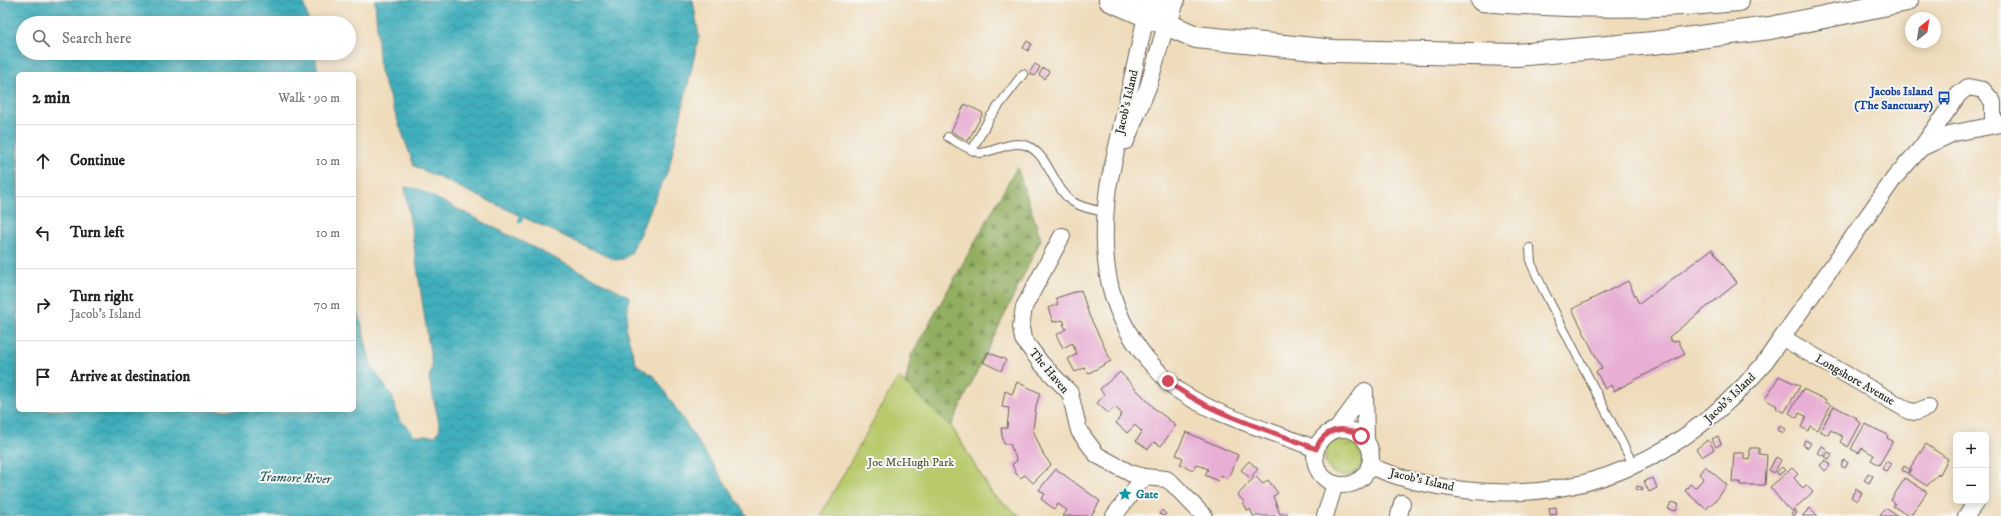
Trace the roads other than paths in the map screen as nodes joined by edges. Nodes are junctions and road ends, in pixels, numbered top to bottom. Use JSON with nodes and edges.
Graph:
{"nodes":[{"id":1,"x":1110,"y":0,"type":"edge"},
{"id":2,"x":1173,"y":0,"type":"edge"},
{"id":3,"x":1482,"y":0,"type":"edge"},
{"id":4,"x":1738,"y":0,"type":"edge"},
{"id":5,"x":1907,"y":0,"type":"edge"},
{"id":6,"x":1149,"y":8,"type":"edge"},
{"id":7,"x":1166,"y":25,"type":"junction"},
{"id":8,"x":1023,"y":74,"type":"dead end"},
{"id":9,"x":1997,"y":124,"type":"edge"},
{"id":10,"x":948,"y":137,"type":"dead end"},
{"id":11,"x":1921,"y":148,"type":"junction"},
{"id":12,"x":972,"y":150,"type":"junction"},
{"id":13,"x":1108,"y":187,"type":"junction"},
{"id":14,"x":1105,"y":212,"type":"junction"},
{"id":15,"x":1062,"y":236,"type":"dead end"},
{"id":16,"x":1530,"y":248,"type":"dead end"},
{"id":17,"x":1783,"y":338,"type":"junction"},
{"id":18,"x":1928,"y":407,"type":"dead end"},
{"id":19,"x":1337,"y":429,"type":"junction"},
{"id":20,"x":1366,"y":442,"type":"junction"},
{"id":21,"x":1316,"y":449,"type":"junction"},
{"id":22,"x":1369,"y":466,"type":"junction"},
{"id":23,"x":1634,"y":466,"type":"junction"},
{"id":24,"x":1144,"y":477,"type":"junction"},
{"id":25,"x":1335,"y":484,"type":"junction"},
{"id":26,"x":1975,"y":504,"type":"edge"},
{"id":27,"x":1116,"y":514,"type":"edge"},
{"id":28,"x":1204,"y":516,"type":"edge"},
{"id":29,"x":1325,"y":516,"type":"edge"},
{"id":30,"x":1966,"y":516,"type":"edge"}],
"edges":[{"from":1,"to":6,"type":"main road"},
{"from":2,"to":7,"type":"main road"},
{"from":3,"to":4,"type":"main road"},
{"from":5,"to":7,"type":"main road"},
{"from":6,"to":7,"type":"main road"},
{"from":6,"to":13,"type":"street","name":"Jacob's Island"},
{"from":7,"to":13,"type":"street","name":"Jacob's Island"},
{"from":8,"to":12,"type":"lane"},
{"from":9,"to":11,"type":"street","name":"Jacob's Island"},
{"from":9,"to":11,"type":"street"},
{"from":10,"to":12,"type":"lane"},
{"from":11,"to":17,"type":"street","name":"Jacob's Island"},
{"from":12,"to":14,"type":"lane"},
{"from":13,"to":14,"type":"street","name":"Jacob's Island"},
{"from":14,"to":21,"type":"street","name":"Jacob's Island"},
{"from":15,"to":24,"type":"street","name":"The Haven"},
{"from":16,"to":23,"type":"lane"},
{"from":17,"to":18,"type":"street","name":"Longshore Avenue"},
{"from":17,"to":23,"type":"street","name":"Jacob's Island"},
{"from":19,"to":20,"type":"street"},
{"from":19,"to":20,"type":"street"},
{"from":19,"to":21,"type":"street"},
{"from":20,"to":22,"type":"street"},
{"from":21,"to":25,"type":"street"},
{"from":22,"to":23,"type":"street","name":"Jacob's Island"},
{"from":22,"to":25,"type":"street"},
{"from":24,"to":27,"type":"street"},
{"from":24,"to":28,"type":"street","name":"The Haven"},
{"from":25,"to":29,"type":"street"},
{"from":26,"to":30,"type":"street"}]}
